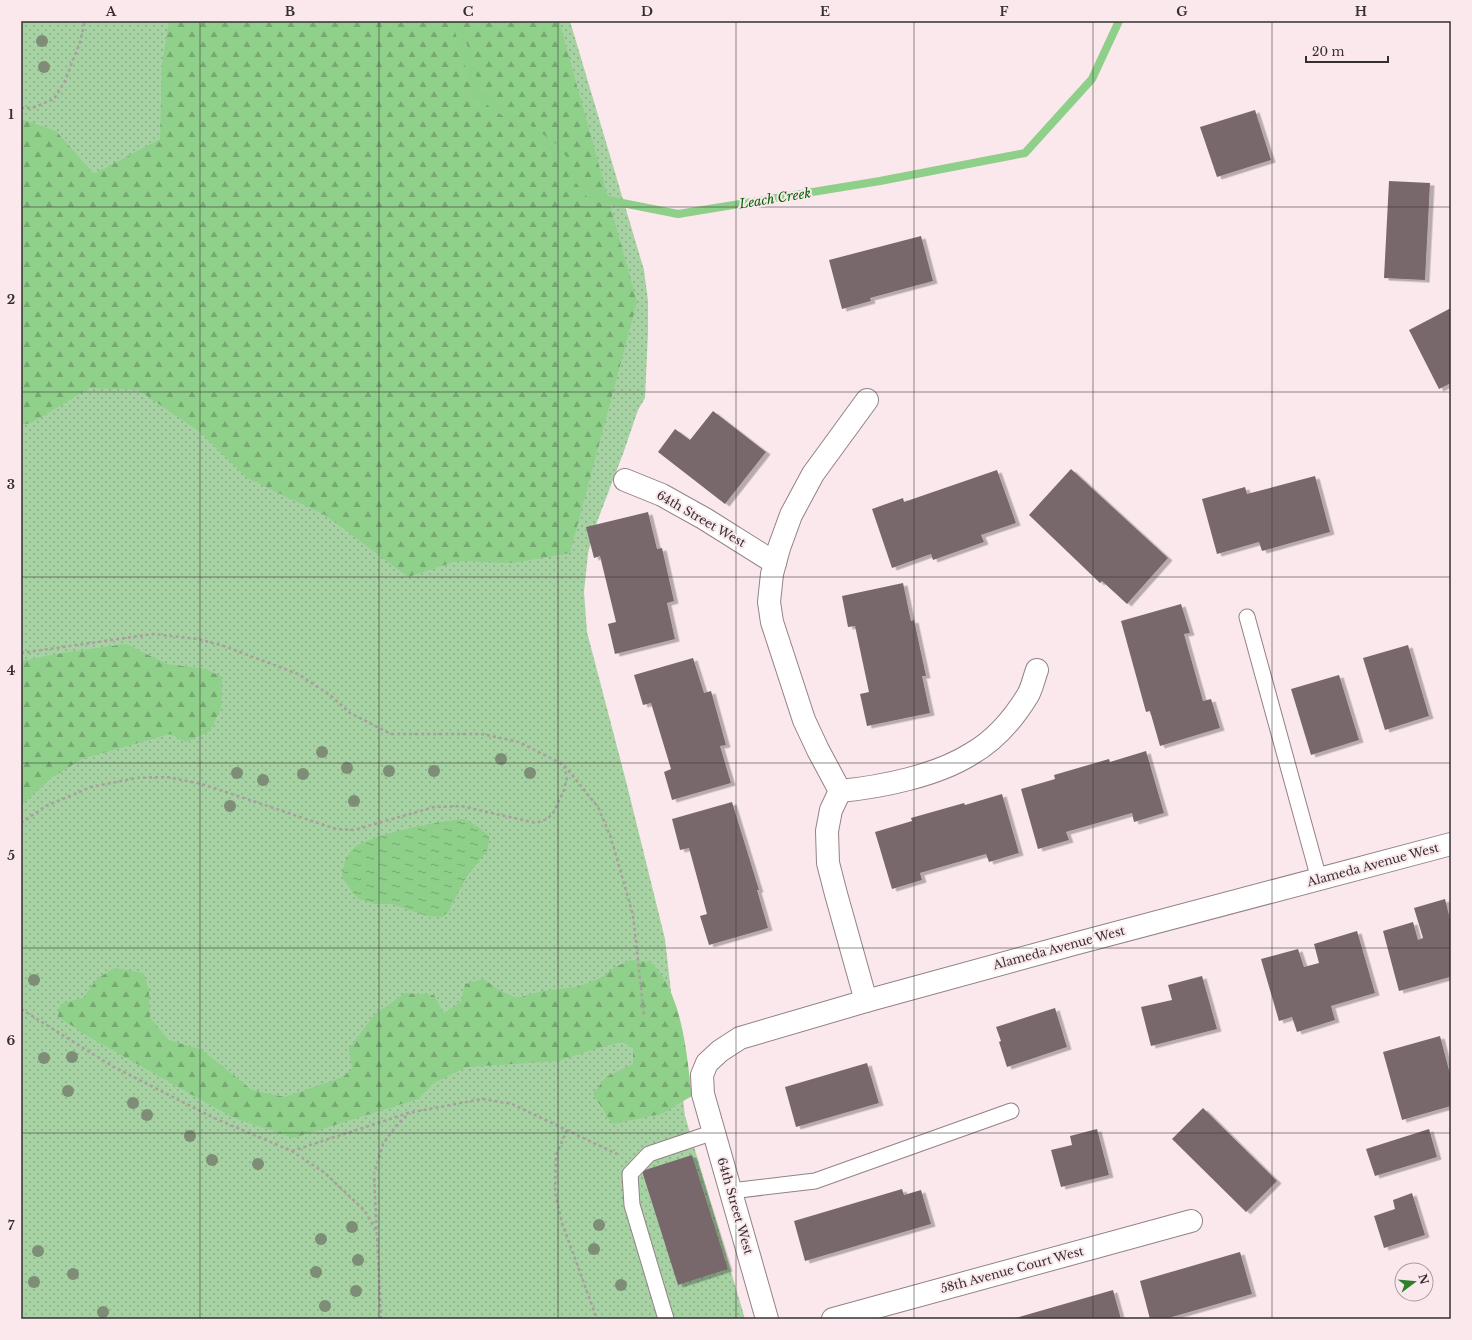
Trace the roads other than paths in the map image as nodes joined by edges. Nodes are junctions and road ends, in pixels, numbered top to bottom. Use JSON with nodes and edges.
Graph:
{"nodes":[{"id":1,"x":867,"y":400,"type":"dead end"},
{"id":2,"x":625,"y":480,"type":"dead end"},
{"id":3,"x":775,"y":563,"type":"junction"},
{"id":4,"x":1247,"y":617,"type":"dead end"},
{"id":5,"x":1037,"y":670,"type":"dead end"},
{"id":6,"x":840,"y":791,"type":"junction"},
{"id":7,"x":1451,"y":844,"type":"edge"},
{"id":8,"x":1319,"y":879,"type":"junction"},
{"id":9,"x":866,"y":1001,"type":"junction"},
{"id":10,"x":703,"y":1094,"type":"joint"},
{"id":11,"x":1011,"y":1111,"type":"dead end"},
{"id":12,"x":714,"y":1132,"type":"junction"},
{"id":13,"x":731,"y":1191,"type":"junction"},
{"id":14,"x":1191,"y":1221,"type":"dead end"},
{"id":15,"x":666,"y":1319,"type":"edge"},
{"id":16,"x":767,"y":1319,"type":"edge"},
{"id":17,"x":833,"y":1319,"type":"edge"}],
"edges":[{"from":1,"to":3,"type":"street"},
{"from":2,"to":3,"type":"street","name":"64th Street West"},
{"from":3,"to":6,"type":"street"},
{"from":4,"to":8,"type":"lane"},
{"from":5,"to":6,"type":"street"},
{"from":6,"to":9,"type":"street"},
{"from":7,"to":8,"type":"street","name":"Alameda Avenue West"},
{"from":8,"to":9,"type":"street","name":"Alameda Avenue West"},
{"from":9,"to":10,"type":"street","name":"Alameda Avenue West"},
{"from":10,"to":12,"type":"street","name":"64th Street West"},
{"from":11,"to":13,"type":"lane"},
{"from":12,"to":13,"type":"street","name":"64th Street West"},
{"from":12,"to":15,"type":"lane"},
{"from":13,"to":16,"type":"street","name":"64th Street West"},
{"from":14,"to":17,"type":"street","name":"58th Avenue Court West"}]}
